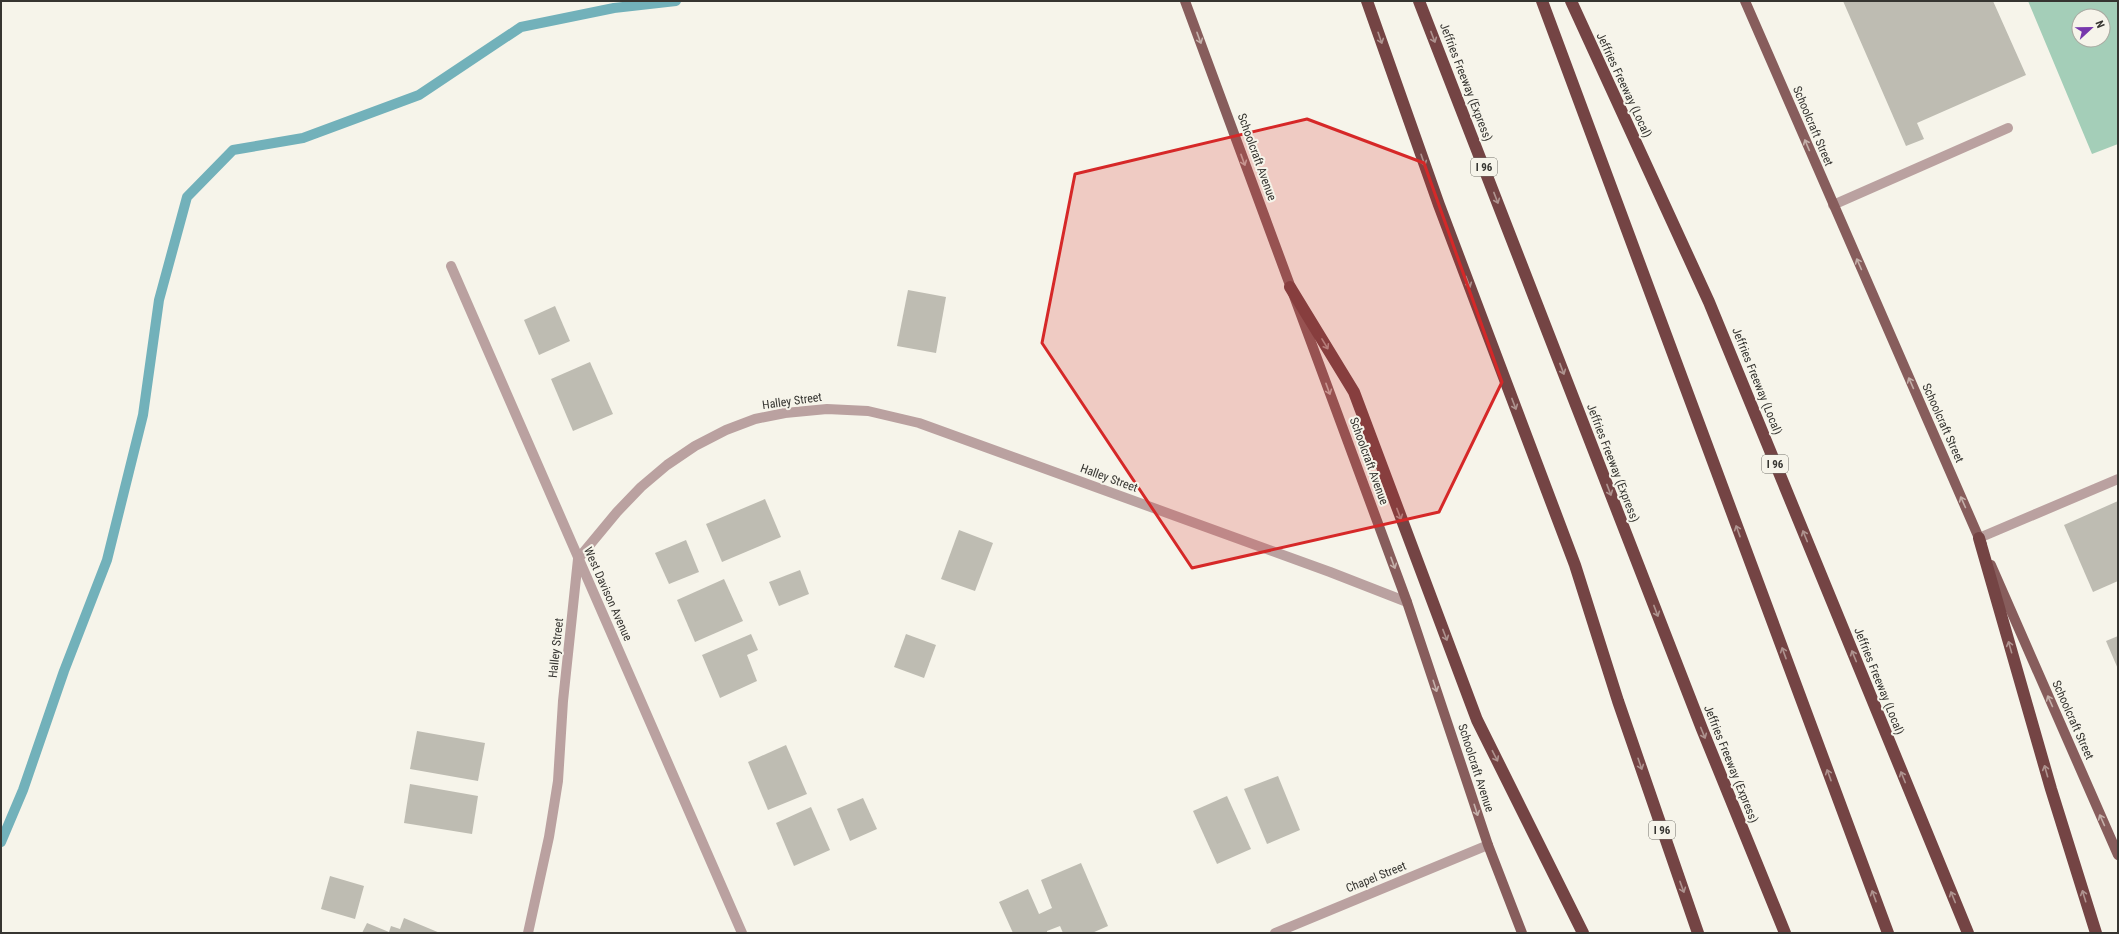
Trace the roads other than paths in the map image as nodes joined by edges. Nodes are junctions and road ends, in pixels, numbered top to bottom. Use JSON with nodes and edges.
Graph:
{"nodes":[{"id":1,"x":1185,"y":1,"type":"edge"},
{"id":2,"x":1367,"y":1,"type":"edge"},
{"id":3,"x":1419,"y":1,"type":"edge"},
{"id":4,"x":1542,"y":1,"type":"edge"},
{"id":5,"x":1571,"y":1,"type":"edge"},
{"id":6,"x":1745,"y":1,"type":"edge"},
{"id":7,"x":2008,"y":128,"type":"dead end"},
{"id":8,"x":1833,"y":205,"type":"junction"},
{"id":9,"x":451,"y":266,"type":"dead end"},
{"id":10,"x":1290,"y":287,"type":"junction"},
{"id":11,"x":2118,"y":479,"type":"edge"},
{"id":12,"x":1979,"y":538,"type":"junction"},
{"id":13,"x":578,"y":559,"type":"junction"},
{"id":14,"x":1407,"y":602,"type":"junction"},
{"id":15,"x":1488,"y":845,"type":"junction"},
{"id":16,"x":2118,"y":855,"type":"edge"},
{"id":17,"x":528,"y":933,"type":"edge"},
{"id":18,"x":742,"y":933,"type":"edge"},
{"id":19,"x":1275,"y":933,"type":"edge"},
{"id":20,"x":1522,"y":933,"type":"edge"},
{"id":21,"x":1583,"y":933,"type":"edge"},
{"id":22,"x":1698,"y":933,"type":"edge"},
{"id":23,"x":1785,"y":933,"type":"edge"},
{"id":24,"x":1888,"y":933,"type":"edge"},
{"id":25,"x":1968,"y":933,"type":"edge"},
{"id":26,"x":2096,"y":933,"type":"edge"}],
"edges":[{"from":1,"to":10,"type":"main road","name":"Schoolcraft Avenue","one_way":true},
{"from":2,"to":22,"type":"highway","number":"I 96","one_way":true},
{"from":3,"to":23,"type":"highway","name":"Jeffries Freeway (Express)","number":"I 96","one_way":true},
{"from":24,"to":4,"type":"highway","one_way":true},
{"from":25,"to":5,"type":"highway","name":"Jeffries Freeway (Local)","number":"I 96","one_way":true},
{"from":8,"to":6,"type":"main road","name":"Schoolcraft Street","one_way":true},
{"from":7,"to":8,"type":"street"},
{"from":12,"to":8,"type":"main road","name":"Schoolcraft Street","one_way":true},
{"from":9,"to":13,"type":"street","name":"West Davison Avenue"},
{"from":10,"to":14,"type":"main road","name":"Schoolcraft Avenue","one_way":true},
{"from":10,"to":21,"type":"highway","one_way":true},
{"from":11,"to":12,"type":"street"},
{"from":16,"to":12,"type":"main road","name":"Schoolcraft Street","one_way":true},
{"from":26,"to":12,"type":"highway","one_way":true},
{"from":13,"to":14,"type":"street","name":"Halley Street"},
{"from":13,"to":17,"type":"street","name":"Halley Street"},
{"from":13,"to":18,"type":"street","name":"West Davison Avenue"},
{"from":14,"to":15,"type":"main road","name":"Schoolcraft Avenue","one_way":true},
{"from":15,"to":19,"type":"street","name":"Chapel Street"},
{"from":15,"to":20,"type":"main road","name":"Schoolcraft Avenue"}]}
